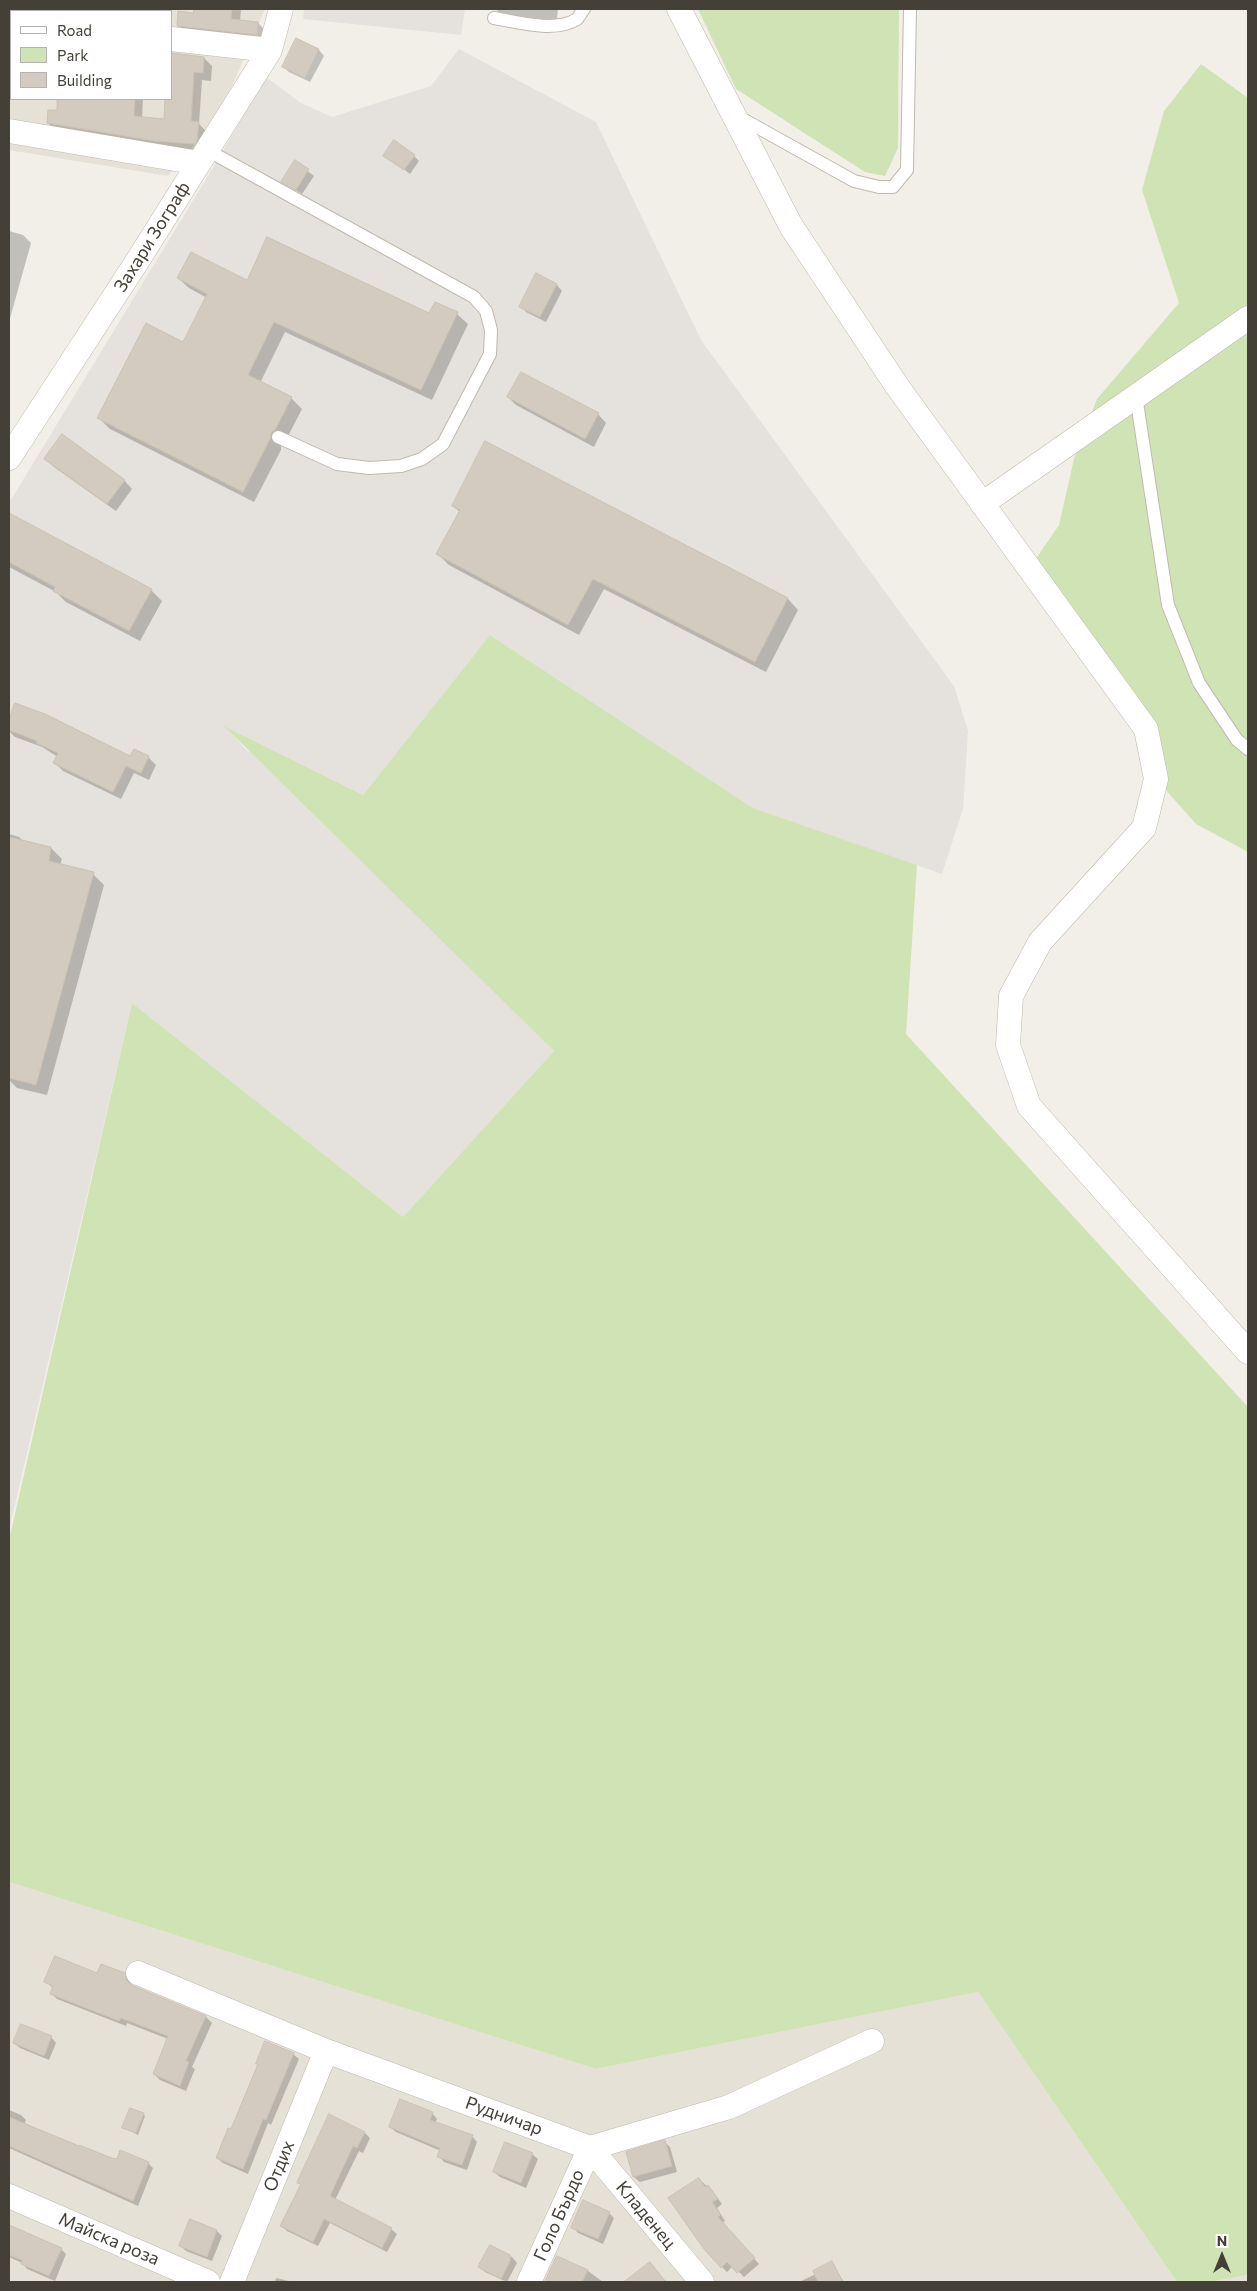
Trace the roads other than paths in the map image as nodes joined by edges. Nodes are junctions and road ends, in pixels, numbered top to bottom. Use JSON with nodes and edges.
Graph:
{"nodes":[{"id":1,"x":281,"y":9,"type":"edge"},
{"id":2,"x":584,"y":9,"type":"edge"},
{"id":3,"x":679,"y":9,"type":"edge"},
{"id":4,"x":910,"y":9,"type":"edge"},
{"id":5,"x":494,"y":18,"type":"dead end"},
{"id":6,"x":172,"y":39,"type":"edge"},
{"id":7,"x":270,"y":50,"type":"junction"},
{"id":8,"x":733,"y":114,"type":"junction"},
{"id":9,"x":9,"y":131,"type":"edge"},
{"id":10,"x":203,"y":156,"type":"junction"},
{"id":11,"x":1248,"y":318,"type":"edge"},
{"id":12,"x":1136,"y":396,"type":"junction"},
{"id":13,"x":278,"y":437,"type":"dead end"},
{"id":14,"x":9,"y":458,"type":"edge"},
{"id":15,"x":982,"y":504,"type":"junction"},
{"id":16,"x":1248,"y":749,"type":"edge"},
{"id":17,"x":1248,"y":1352,"type":"edge"},
{"id":18,"x":138,"y":1973,"type":"dead end"},
{"id":19,"x":872,"y":2040,"type":"dead end"},
{"id":20,"x":326,"y":2051,"type":"junction"},
{"id":21,"x":590,"y":2148,"type":"junction"},
{"id":22,"x":9,"y":2196,"type":"edge"},
{"id":23,"x":208,"y":2282,"type":"edge"},
{"id":24,"x":232,"y":2282,"type":"edge"},
{"id":25,"x":529,"y":2282,"type":"edge"},
{"id":26,"x":702,"y":2282,"type":"edge"}],
"edges":[{"from":1,"to":7,"type":"street","name":"Захари Зограф"},
{"from":2,"to":5,"type":"lane"},
{"from":3,"to":8,"type":"street"},
{"from":4,"to":8,"type":"lane"},
{"from":6,"to":7,"type":"street"},
{"from":7,"to":10,"type":"street","name":"Захари Зограф"},
{"from":8,"to":15,"type":"street"},
{"from":9,"to":10,"type":"street"},
{"from":10,"to":13,"type":"lane"},
{"from":10,"to":14,"type":"street","name":"Захари Зограф"},
{"from":11,"to":12,"type":"street"},
{"from":12,"to":15,"type":"street"},
{"from":12,"to":16,"type":"lane"},
{"from":15,"to":17,"type":"street"},
{"from":18,"to":20,"type":"street","name":"Рудничар"},
{"from":19,"to":21,"type":"street"},
{"from":20,"to":21,"type":"street","name":"Рудничар"},
{"from":20,"to":24,"type":"street","name":"Отдих"},
{"from":21,"to":25,"type":"street","name":"Голо Бърдо"},
{"from":21,"to":26,"type":"street","name":"Кладенец"},
{"from":22,"to":23,"type":"street","name":"Майска роза"}]}
